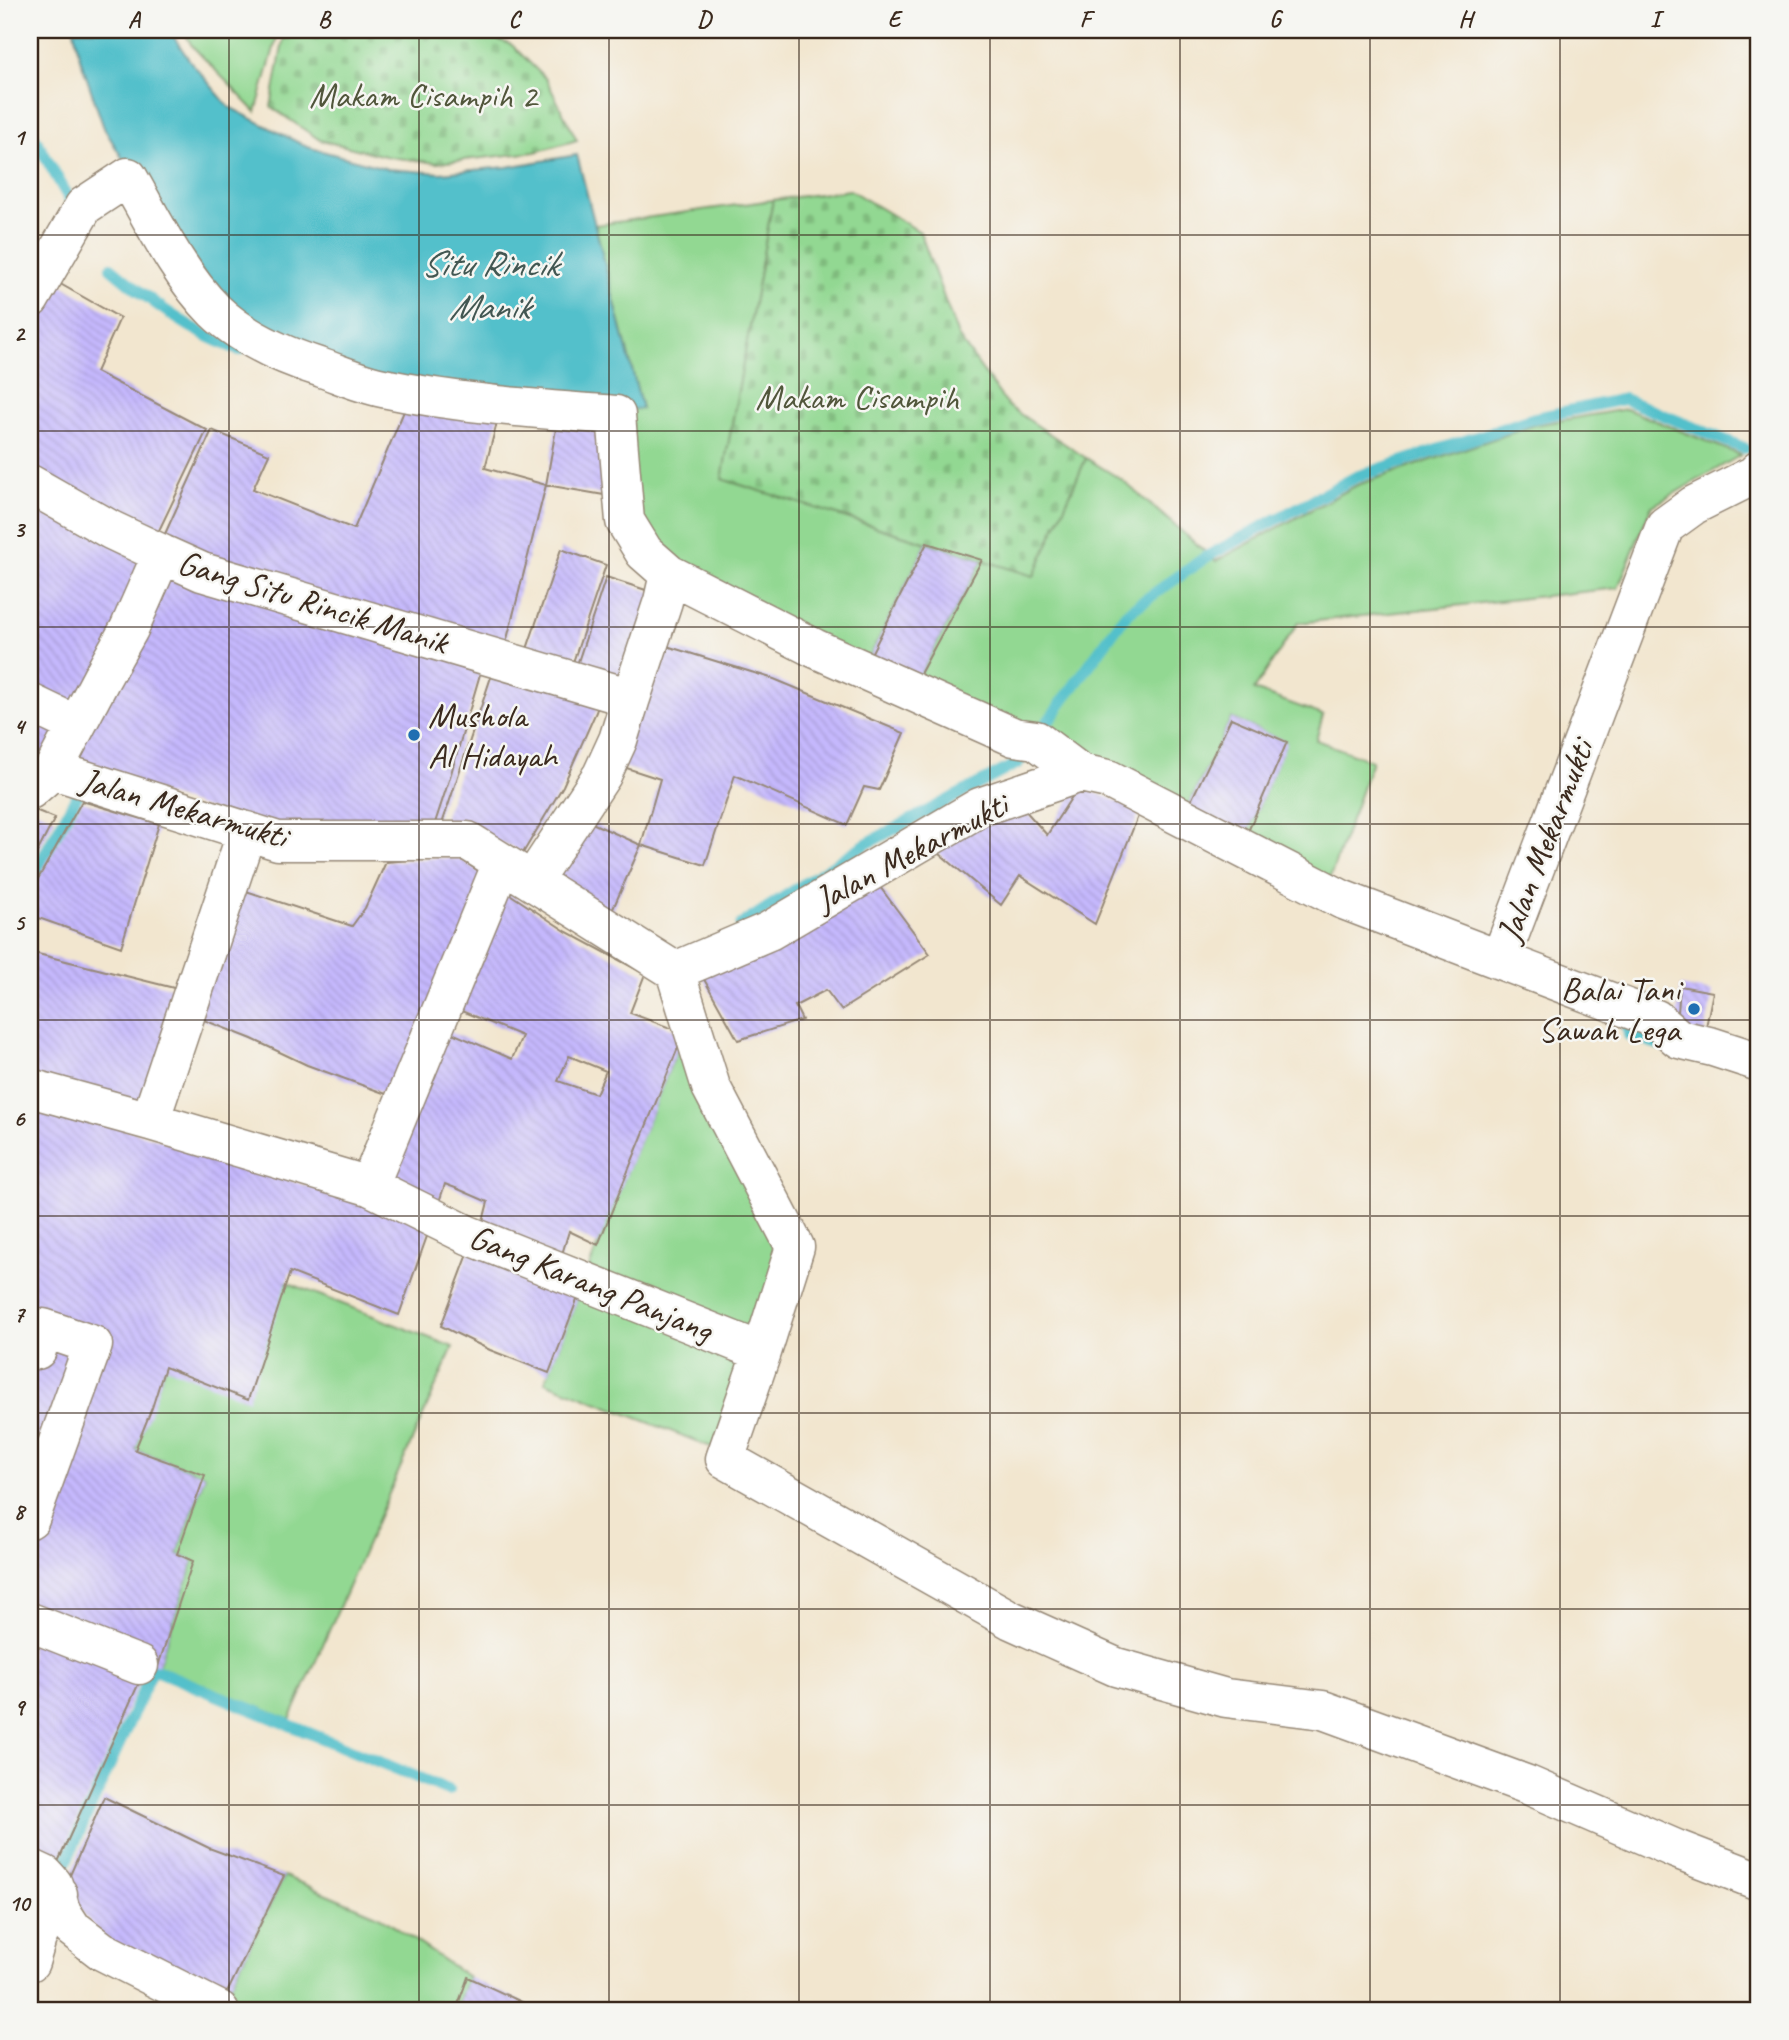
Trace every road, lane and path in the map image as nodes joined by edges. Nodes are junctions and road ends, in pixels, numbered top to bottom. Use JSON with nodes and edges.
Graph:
{"nodes":[{"id":1,"x":30,"y":299,"type":"edge"},
{"id":2,"x":1757,"y":472,"type":"edge"},
{"id":3,"x":30,"y":484,"type":"edge"},
{"id":4,"x":162,"y":554,"type":"junction"},
{"id":5,"x":669,"y":574,"type":"junction"},
{"id":6,"x":631,"y":698,"type":"junction"},
{"id":7,"x":30,"y":703,"type":"edge"},
{"id":8,"x":76,"y":725,"type":"junction"},
{"id":9,"x":1080,"y":773,"type":"junction"},
{"id":10,"x":41,"y":780,"type":"edge"},
{"id":11,"x":247,"y":831,"type":"junction"},
{"id":12,"x":517,"y":872,"type":"junction"},
{"id":13,"x":1500,"y":960,"type":"junction"},
{"id":14,"x":675,"y":971,"type":"junction"},
{"id":15,"x":1759,"y":1062,"type":"edge"},
{"id":16,"x":30,"y":1088,"type":"edge"},
{"id":17,"x":150,"y":1121,"type":"junction"},
{"id":18,"x":369,"y":1186,"type":"junction"},
{"id":19,"x":30,"y":1348,"type":"edge"},
{"id":20,"x":762,"y":1352,"type":"junction"},
{"id":21,"x":30,"y":1519,"type":"edge"},
{"id":22,"x":30,"y":1622,"type":"edge"},
{"id":23,"x":139,"y":1665,"type":"dead end"},
{"id":24,"x":30,"y":1868,"type":"edge"},
{"id":25,"x":1759,"y":1881,"type":"edge"},
{"id":26,"x":58,"y":1894,"type":"junction"},
{"id":27,"x":30,"y":1962,"type":"edge"},
{"id":28,"x":219,"y":2010,"type":"edge"}],
"edges":[{"from":1,"to":5,"type":"street"},
{"from":2,"to":13,"type":"street","name":"Jalan Mekarmukti"},
{"from":3,"to":4,"type":"street"},
{"from":4,"to":6,"type":"street","name":"Gang Situ Rincik Manik"},
{"from":4,"to":8,"type":"street","name":"Gang Situ Rincik Manik"},
{"from":5,"to":6,"type":"street"},
{"from":5,"to":9,"type":"street"},
{"from":6,"to":12,"type":"street"},
{"from":7,"to":8,"type":"street"},
{"from":8,"to":10,"type":"street","name":"Gang Situ Rincik Manik"},
{"from":9,"to":13,"type":"street","name":"Jalan Mekarmukti"},
{"from":9,"to":14,"type":"street","name":"Jalan Mekarmukti"},
{"from":10,"to":11,"type":"street","name":"Jalan Mekarmukti"},
{"from":11,"to":12,"type":"street","name":"Jalan Mekarmukti"},
{"from":11,"to":17,"type":"street"},
{"from":12,"to":14,"type":"street","name":"Jalan Mekarmukti"},
{"from":12,"to":18,"type":"street"},
{"from":13,"to":15,"type":"street"},
{"from":14,"to":20,"type":"street"},
{"from":16,"to":17,"type":"street","name":"Gang Karang Panjang"},
{"from":17,"to":18,"type":"street","name":"Gang Karang Panjang"},
{"from":18,"to":20,"type":"street","name":"Gang Karang Panjang"},
{"from":19,"to":21,"type":"street"},
{"from":20,"to":25,"type":"street"},
{"from":22,"to":23,"type":"street"},
{"from":24,"to":26,"type":"street"},
{"from":26,"to":27,"type":"street"},
{"from":26,"to":28,"type":"street"}]}
